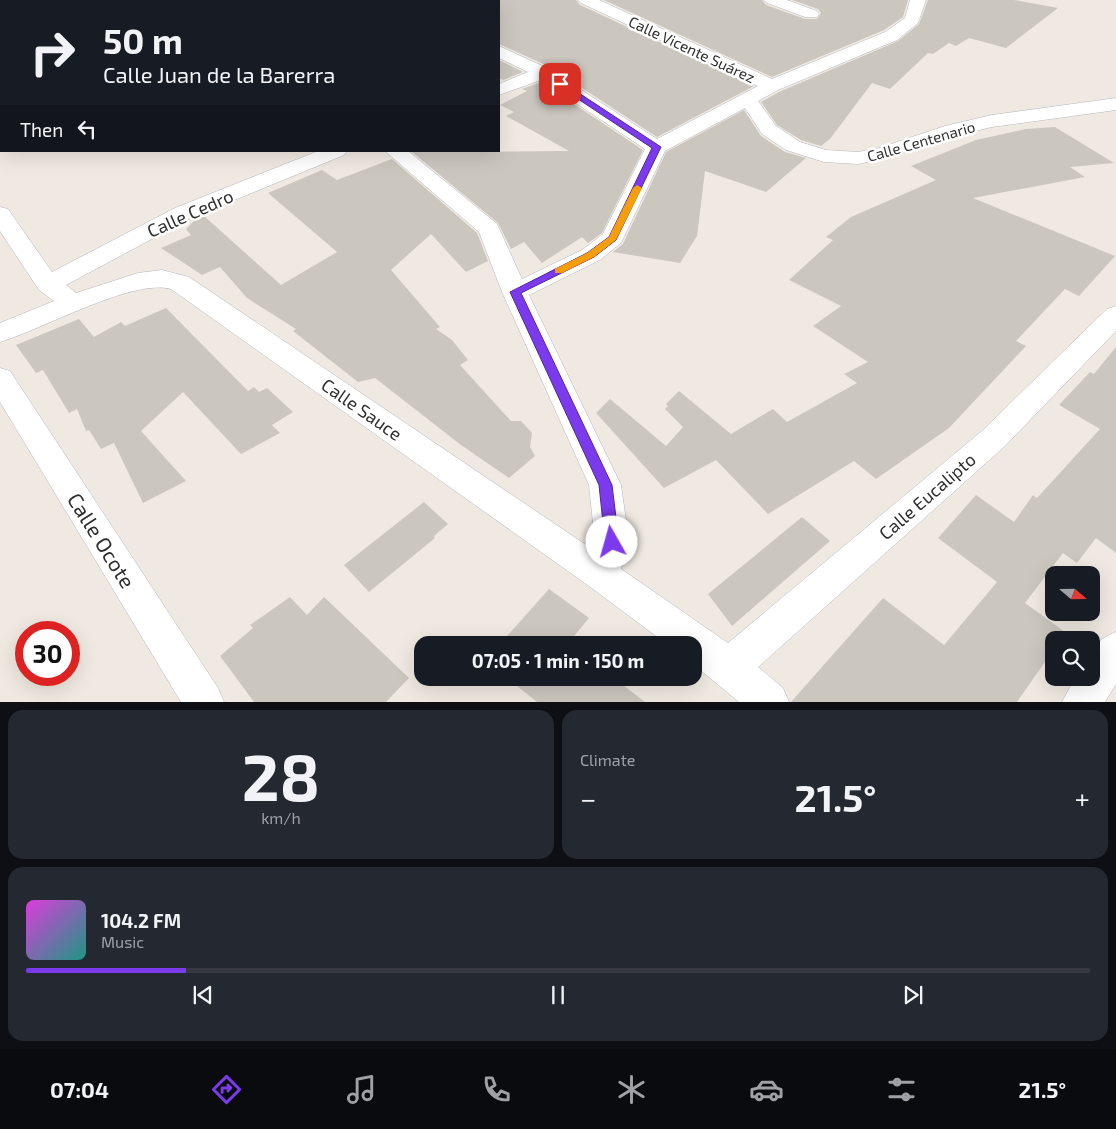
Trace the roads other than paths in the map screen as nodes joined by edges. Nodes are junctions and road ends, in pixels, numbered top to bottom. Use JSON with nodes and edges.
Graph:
{"nodes":[{"id":1,"x":586,"y":0,"type":"edge"},
{"id":2,"x":772,"y":0,"type":"edge"},
{"id":3,"x":918,"y":0,"type":"edge"},
{"id":4,"x":811,"y":14,"type":"dead end"},
{"id":5,"x":500,"y":51,"type":"edge"},
{"id":6,"x":544,"y":73,"type":"junction"},
{"id":7,"x":772,"y":86,"type":"junction"},
{"id":8,"x":500,"y":90,"type":"edge"},
{"id":9,"x":748,"y":99,"type":"junction"},
{"id":10,"x":1116,"y":104,"type":"edge"},
{"id":11,"x":656,"y":147,"type":"junction"},
{"id":12,"x":336,"y":152,"type":"edge"},
{"id":13,"x":396,"y":152,"type":"edge"},
{"id":14,"x":0,"y":214,"type":"edge"},
{"id":15,"x":48,"y":284,"type":"junction"},
{"id":16,"x":515,"y":292,"type":"junction"},
{"id":17,"x":73,"y":303,"type":"junction"},
{"id":18,"x":1116,"y":315,"type":"edge"},
{"id":19,"x":0,"y":333,"type":"edge"},
{"id":20,"x":0,"y":378,"type":"edge"},
{"id":21,"x":600,"y":575,"type":"junction"},
{"id":22,"x":1116,"y":650,"type":"edge"},
{"id":23,"x":729,"y":667,"type":"junction"},
{"id":24,"x":204,"y":702,"type":"edge"},
{"id":25,"x":769,"y":702,"type":"edge"},
{"id":26,"x":1082,"y":702,"type":"edge"}],
"edges":[{"from":1,"to":7,"type":"street","name":"Calle Vicente Suárez"},
{"from":2,"to":4,"type":"street"},
{"from":3,"to":7,"type":"street"},
{"from":5,"to":6,"type":"street"},
{"from":6,"to":8,"type":"street"},
{"from":6,"to":11,"type":"street"},
{"from":7,"to":9,"type":"street"},
{"from":9,"to":10,"type":"street","name":"Calle Centenario"},
{"from":9,"to":11,"type":"street"},
{"from":11,"to":16,"type":"street"},
{"from":12,"to":15,"type":"street","name":"Calle Cedro"},
{"from":13,"to":16,"type":"street"},
{"from":14,"to":15,"type":"street"},
{"from":15,"to":17,"type":"street"},
{"from":16,"to":21,"type":"street"},
{"from":17,"to":19,"type":"street"},
{"from":17,"to":21,"type":"street","name":"Calle Sauce"},
{"from":18,"to":23,"type":"street","name":"Calle Eucalipto"},
{"from":20,"to":24,"type":"street","name":"Calle Ocote"},
{"from":21,"to":23,"type":"street","name":"Calle Sauce"},
{"from":22,"to":26,"type":"street"},
{"from":23,"to":25,"type":"street","name":"Calle Sauce"}]}
